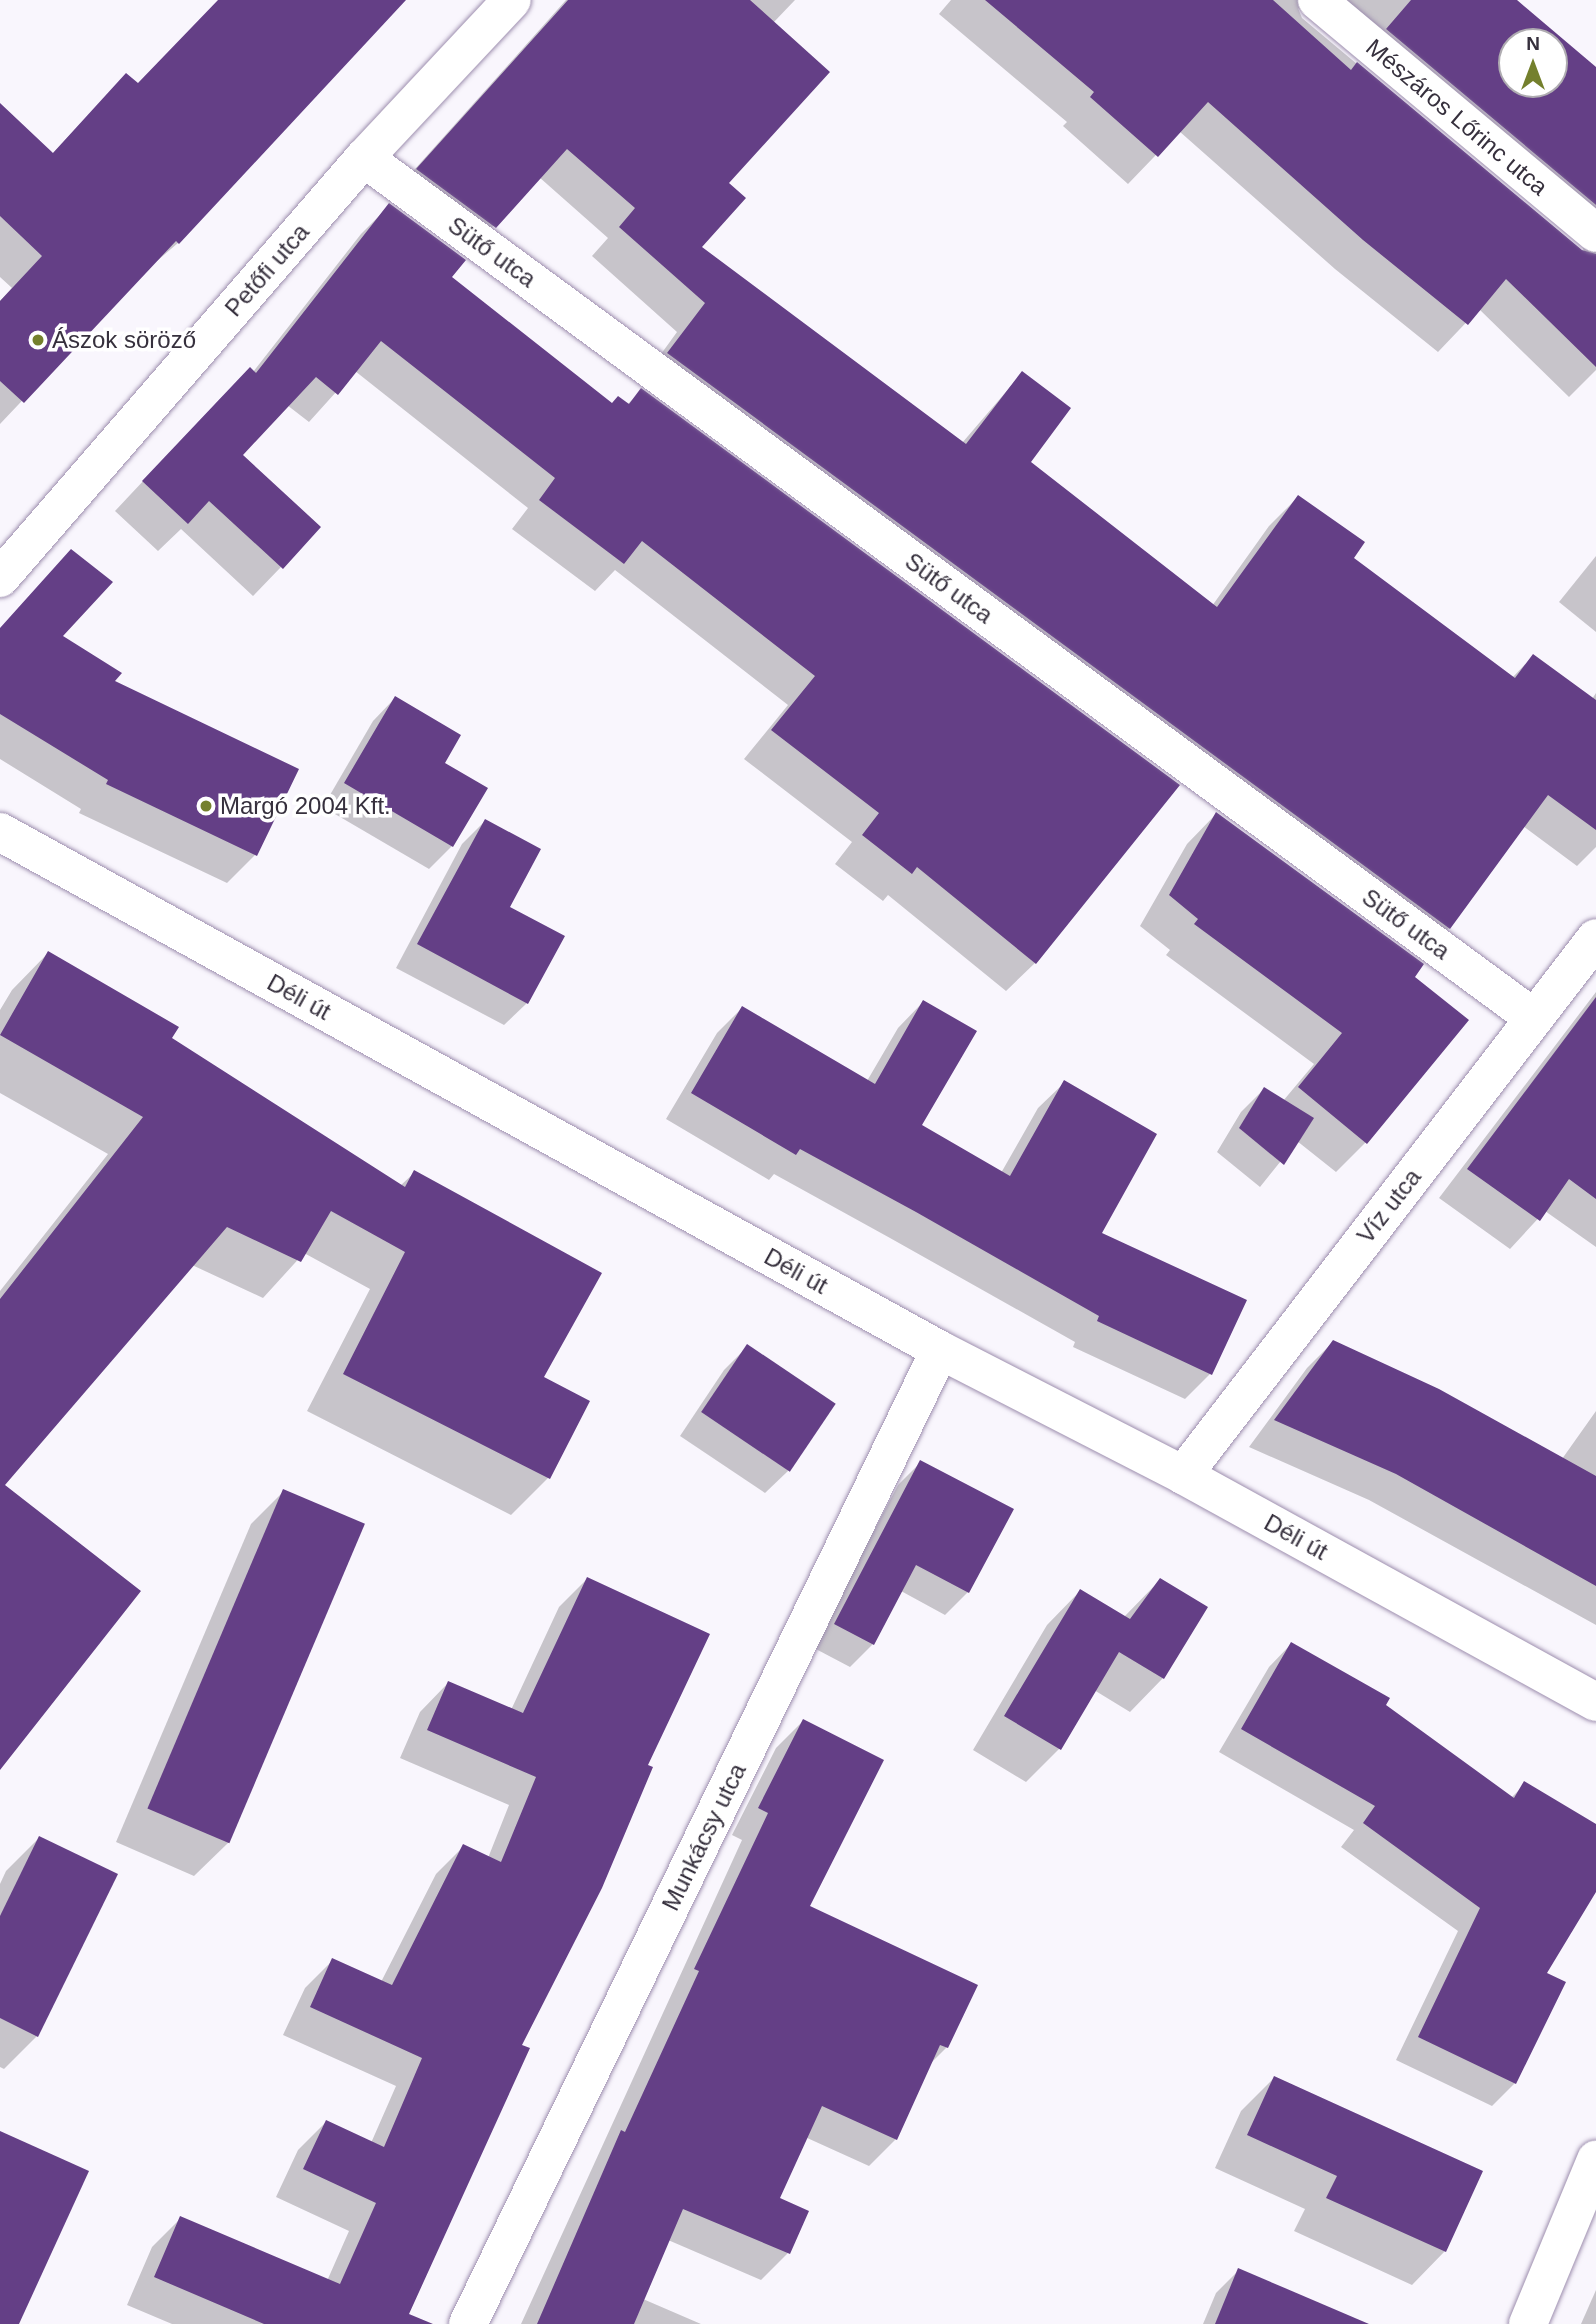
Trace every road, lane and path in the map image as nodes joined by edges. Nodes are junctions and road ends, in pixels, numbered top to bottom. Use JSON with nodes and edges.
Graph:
{"nodes":[{"id":1,"x":512,"y":0,"type":"edge"},
{"id":2,"x":1317,"y":0,"type":"edge"},
{"id":3,"x":364,"y":158,"type":"junction"},
{"id":4,"x":1596,"y":233,"type":"edge"},
{"id":5,"x":0,"y":578,"type":"edge"},
{"id":6,"x":0,"y":832,"type":"edge"},
{"id":7,"x":1596,"y":938,"type":"edge"},
{"id":8,"x":1534,"y":1018,"type":"junction"},
{"id":9,"x":940,"y":1350,"type":"junction"},
{"id":10,"x":1183,"y":1475,"type":"junction"},
{"id":11,"x":1596,"y":1702,"type":"edge"},
{"id":12,"x":1596,"y":2161,"type":"edge"},
{"id":13,"x":468,"y":2324,"type":"edge"},
{"id":14,"x":1528,"y":2324,"type":"edge"}],
"edges":[{"from":1,"to":3,"type":"street","name":"Petőfi utca"},
{"from":2,"to":4,"type":"street","name":"Mészáros Lőrinc utca"},
{"from":3,"to":5,"type":"street","name":"Petőfi utca"},
{"from":3,"to":8,"type":"street","name":"Sütő utca"},
{"from":6,"to":9,"type":"street","name":"Déli út"},
{"from":7,"to":8,"type":"street","name":"Víz utca"},
{"from":8,"to":10,"type":"street","name":"Víz utca"},
{"from":9,"to":10,"type":"street","name":"Déli út"},
{"from":9,"to":13,"type":"street","name":"Munkácsy utca"},
{"from":10,"to":11,"type":"street","name":"Déli út"},
{"from":12,"to":14,"type":"street"}]}
